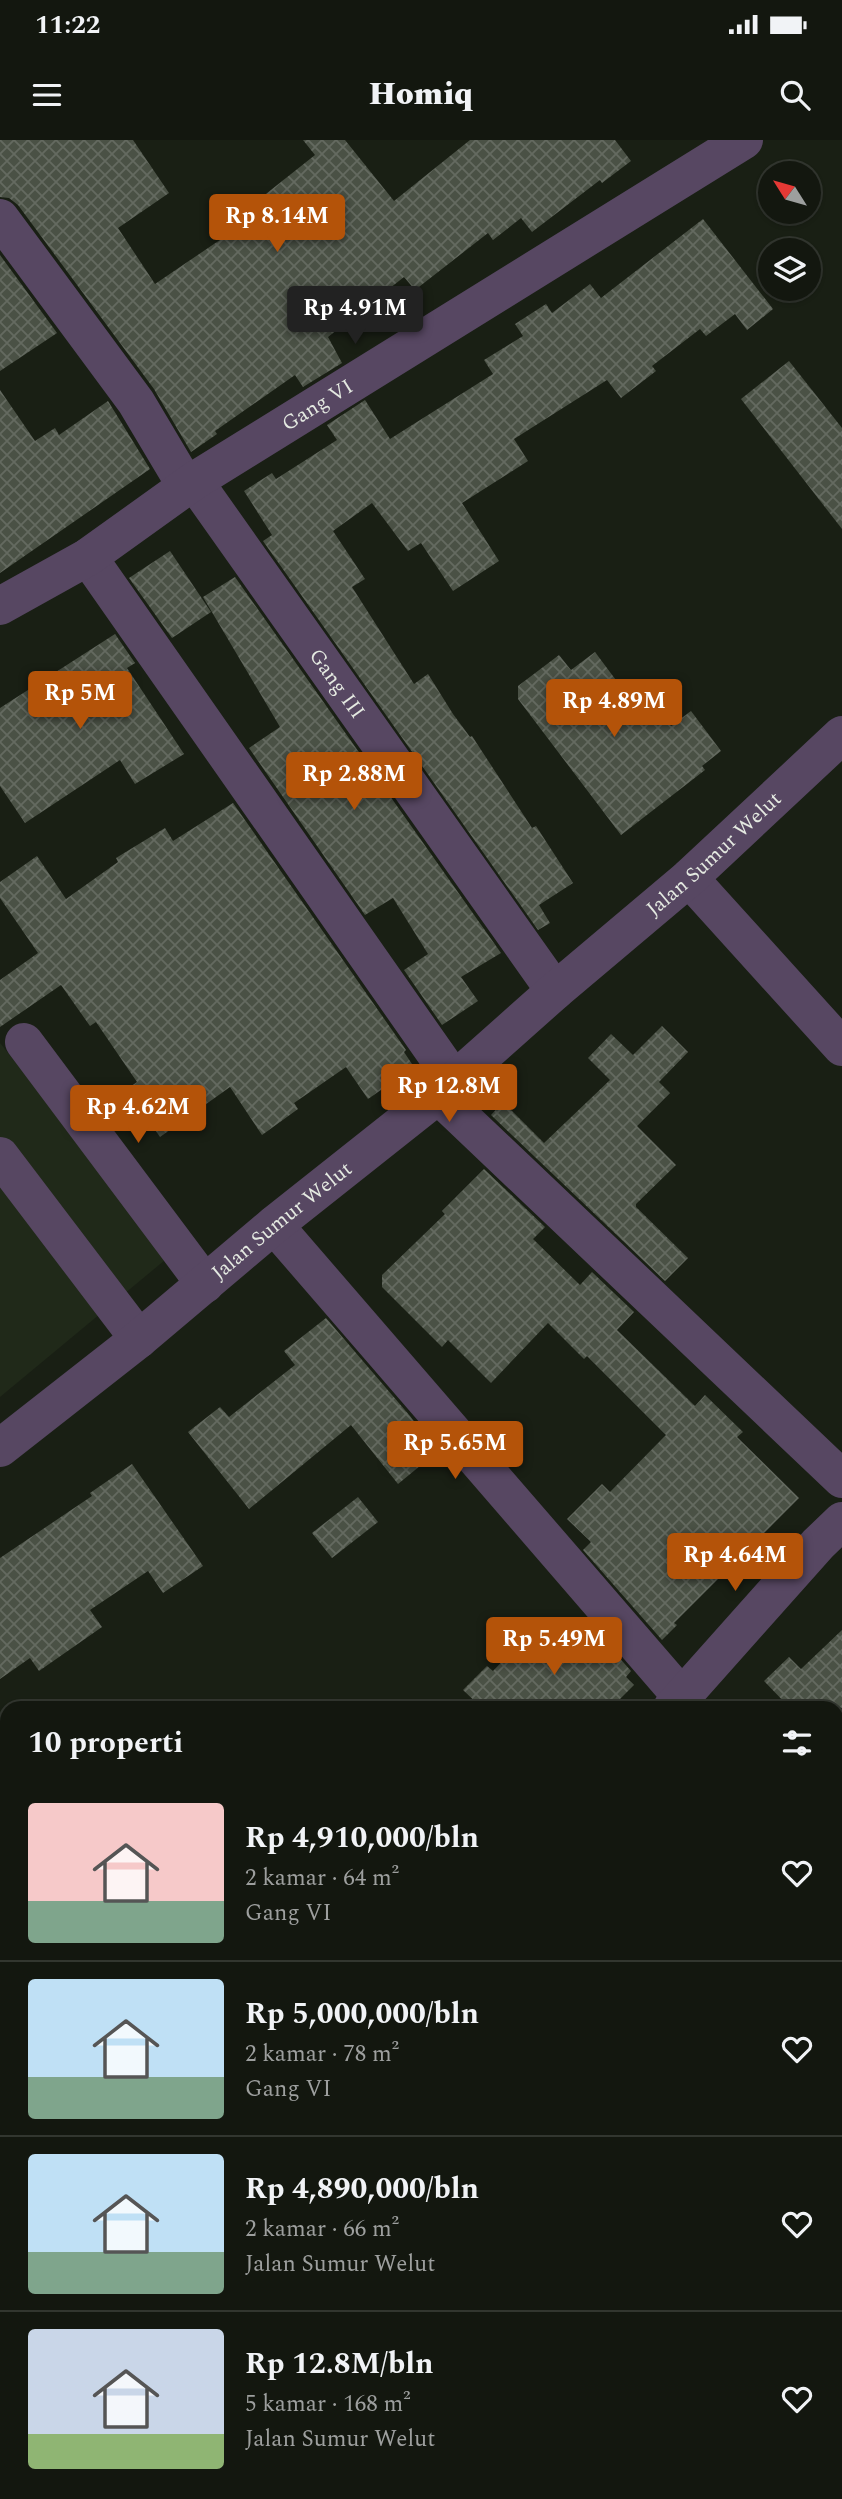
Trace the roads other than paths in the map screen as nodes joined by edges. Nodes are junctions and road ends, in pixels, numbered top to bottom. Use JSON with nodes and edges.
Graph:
{"nodes":[{"id":1,"x":744,"y":140,"type":"edge"},
{"id":2,"x":0,"y":218,"type":"edge"},
{"id":3,"x":190,"y":483,"type":"junction"},
{"id":4,"x":88,"y":557,"type":"junction"},
{"id":5,"x":0,"y":606,"type":"edge"},
{"id":6,"x":842,"y":735,"type":"edge"},
{"id":7,"x":689,"y":878,"type":"junction"},
{"id":8,"x":555,"y":990,"type":"junction"},
{"id":9,"x":24,"y":1042,"type":"dead end"},
{"id":10,"x":842,"y":1046,"type":"edge"},
{"id":11,"x":446,"y":1087,"type":"junction"},
{"id":12,"x":0,"y":1156,"type":"edge"},
{"id":13,"x":274,"y":1225,"type":"junction"},
{"id":14,"x":205,"y":1284,"type":"junction"},
{"id":15,"x":139,"y":1339,"type":"junction"},
{"id":16,"x":0,"y":1448,"type":"edge"},
{"id":17,"x":842,"y":1479,"type":"edge"},
{"id":18,"x":842,"y":1521,"type":"edge"},
{"id":19,"x":676,"y":1701,"type":"edge"},
{"id":20,"x":678,"y":1701,"type":"edge"}],
"edges":[{"from":1,"to":3,"type":"street","name":"Gang VI"},
{"from":2,"to":3,"type":"street","name":"Gang III"},
{"from":3,"to":4,"type":"street","name":"Gang VI"},
{"from":3,"to":8,"type":"street","name":"Gang III"},
{"from":4,"to":5,"type":"street","name":"Gang VI"},
{"from":4,"to":11,"type":"street"},
{"from":6,"to":7,"type":"street","name":"Jalan Sumur Welut"},
{"from":7,"to":8,"type":"street","name":"Jalan Sumur Welut"},
{"from":7,"to":10,"type":"street"},
{"from":8,"to":11,"type":"street","name":"Jalan Sumur Welut"},
{"from":9,"to":14,"type":"street"},
{"from":11,"to":13,"type":"street","name":"Jalan Sumur Welut"},
{"from":11,"to":17,"type":"street"},
{"from":12,"to":15,"type":"street"},
{"from":13,"to":14,"type":"street","name":"Jalan Sumur Welut"},
{"from":13,"to":19,"type":"street"},
{"from":14,"to":15,"type":"street","name":"Jalan Sumur Welut"},
{"from":15,"to":16,"type":"street","name":"Jalan Sumur Welut"},
{"from":18,"to":20,"type":"street"}]}
